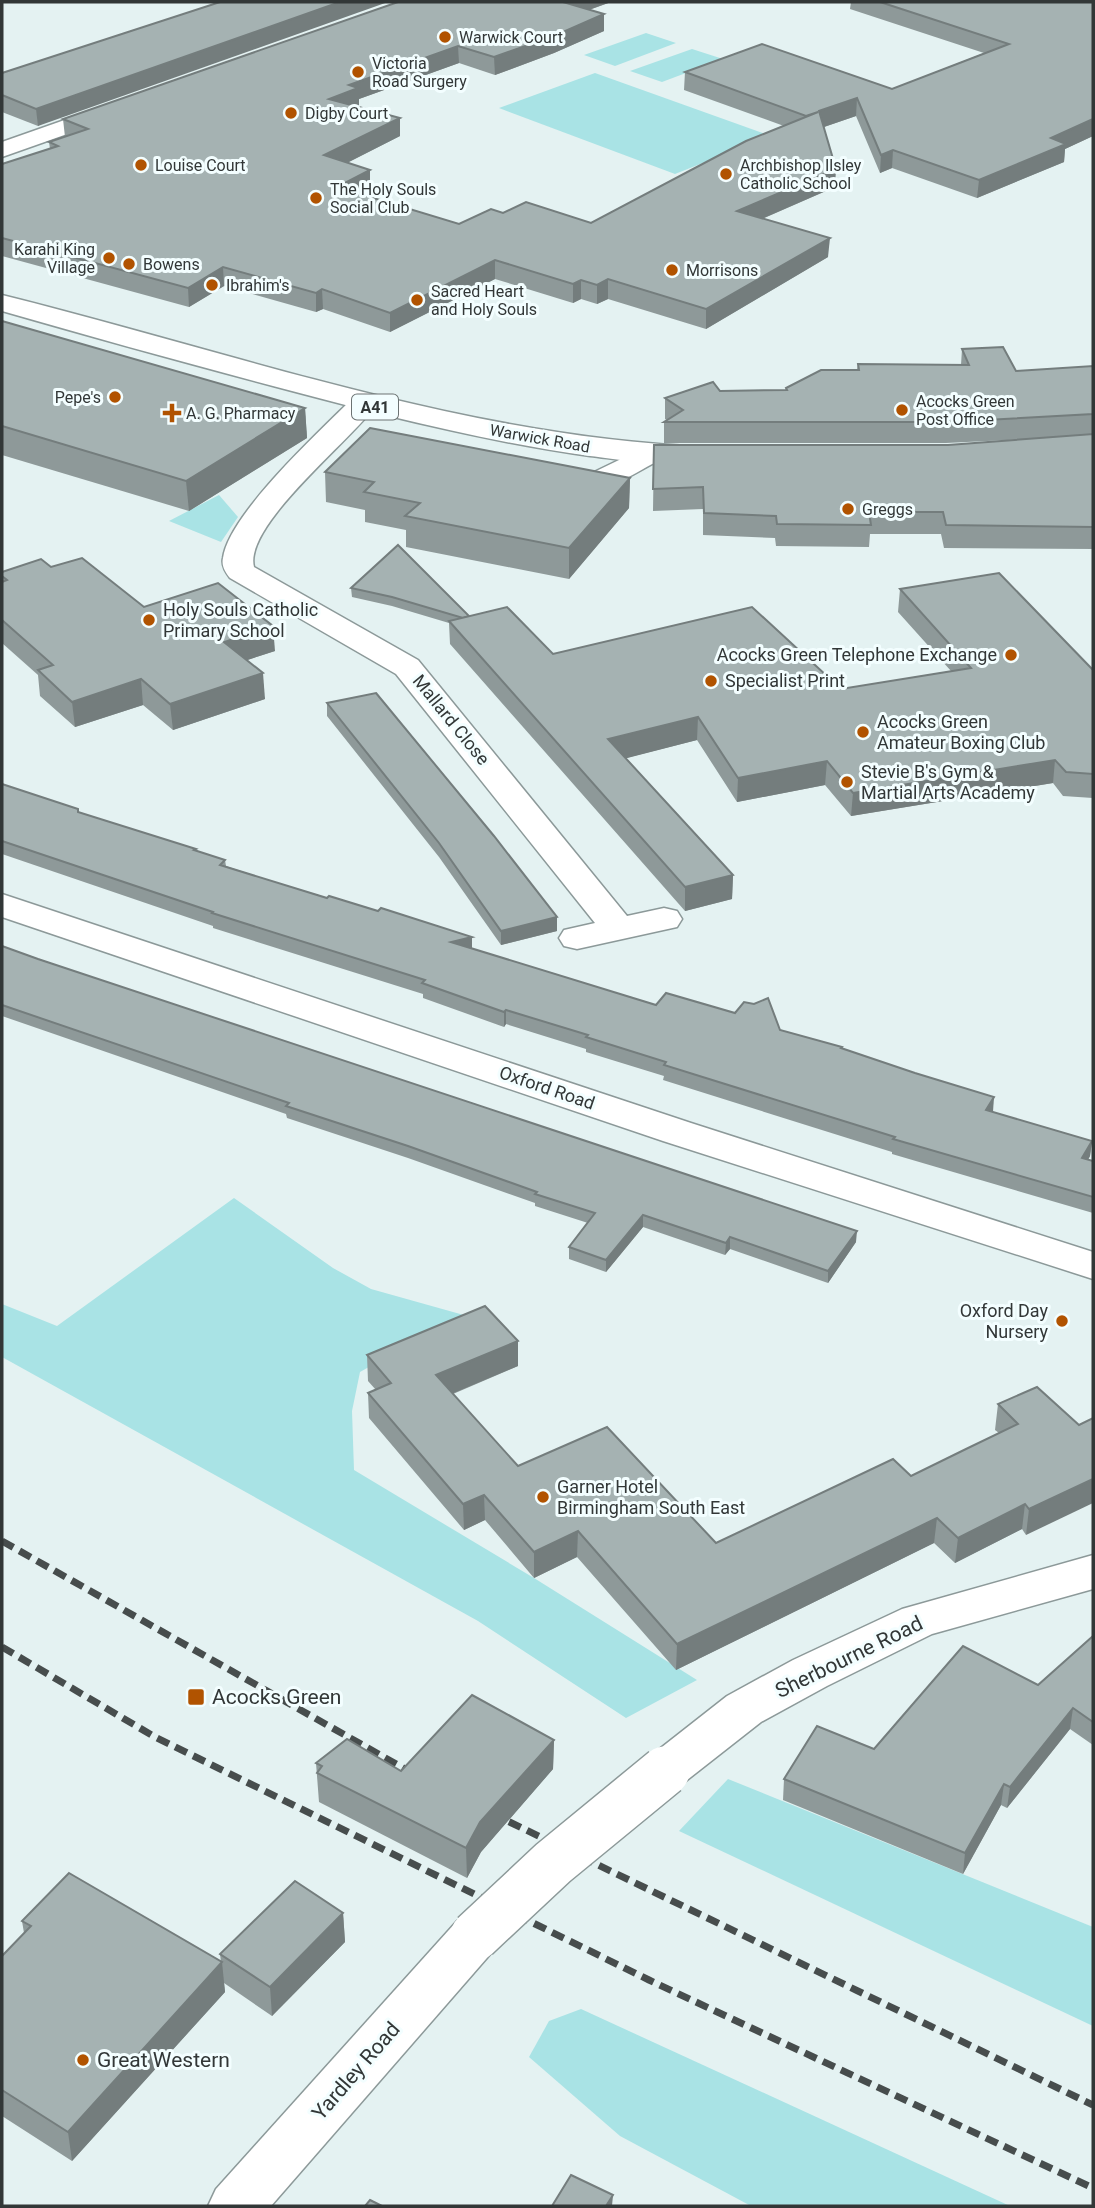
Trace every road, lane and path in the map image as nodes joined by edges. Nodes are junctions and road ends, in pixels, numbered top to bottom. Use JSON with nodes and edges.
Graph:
{"nodes":[{"id":1,"x":130,"y":104,"type":"edge"},
{"id":2,"x":2,"y":150,"type":"edge"},
{"id":3,"x":2,"y":303,"type":"edge"},
{"id":4,"x":363,"y":404,"type":"junction"},
{"id":5,"x":648,"y":455,"type":"junction"},
{"id":6,"x":733,"y":456,"type":"edge"},
{"id":7,"x":537,"y":477,"type":"edge"},
{"id":8,"x":2,"y":905,"type":"edge"},
{"id":9,"x":664,"y":919,"type":"dead end"},
{"id":10,"x":618,"y":928,"type":"junction"},
{"id":11,"x":577,"y":938,"type":"dead end"},
{"id":12,"x":1093,"y":1266,"type":"edge"},
{"id":13,"x":1093,"y":1572,"type":"edge"},
{"id":14,"x":475,"y":1936,"type":"joint"},
{"id":15,"x":236,"y":2206,"type":"edge"}],
"edges":[{"from":1,"to":2,"type":"main road"},
{"from":3,"to":4,"type":"main road","name":"Warwick Road","number":"A41"},
{"from":4,"to":5,"type":"main road","name":"Warwick Road","number":"A41"},
{"from":4,"to":10,"type":"main road","name":"Mallard Close"},
{"from":5,"to":6,"type":"main road","name":"Warwick Road","number":"A41"},
{"from":5,"to":7,"type":"main road"},
{"from":8,"to":12,"type":"main road","name":"Oxford Road"},
{"from":9,"to":10,"type":"main road"},
{"from":10,"to":11,"type":"main road"},
{"from":13,"to":14,"type":"main road","name":"Sherbourne Road","bridge":true},
{"from":14,"to":15,"type":"main road","name":"Yardley Road"}]}
